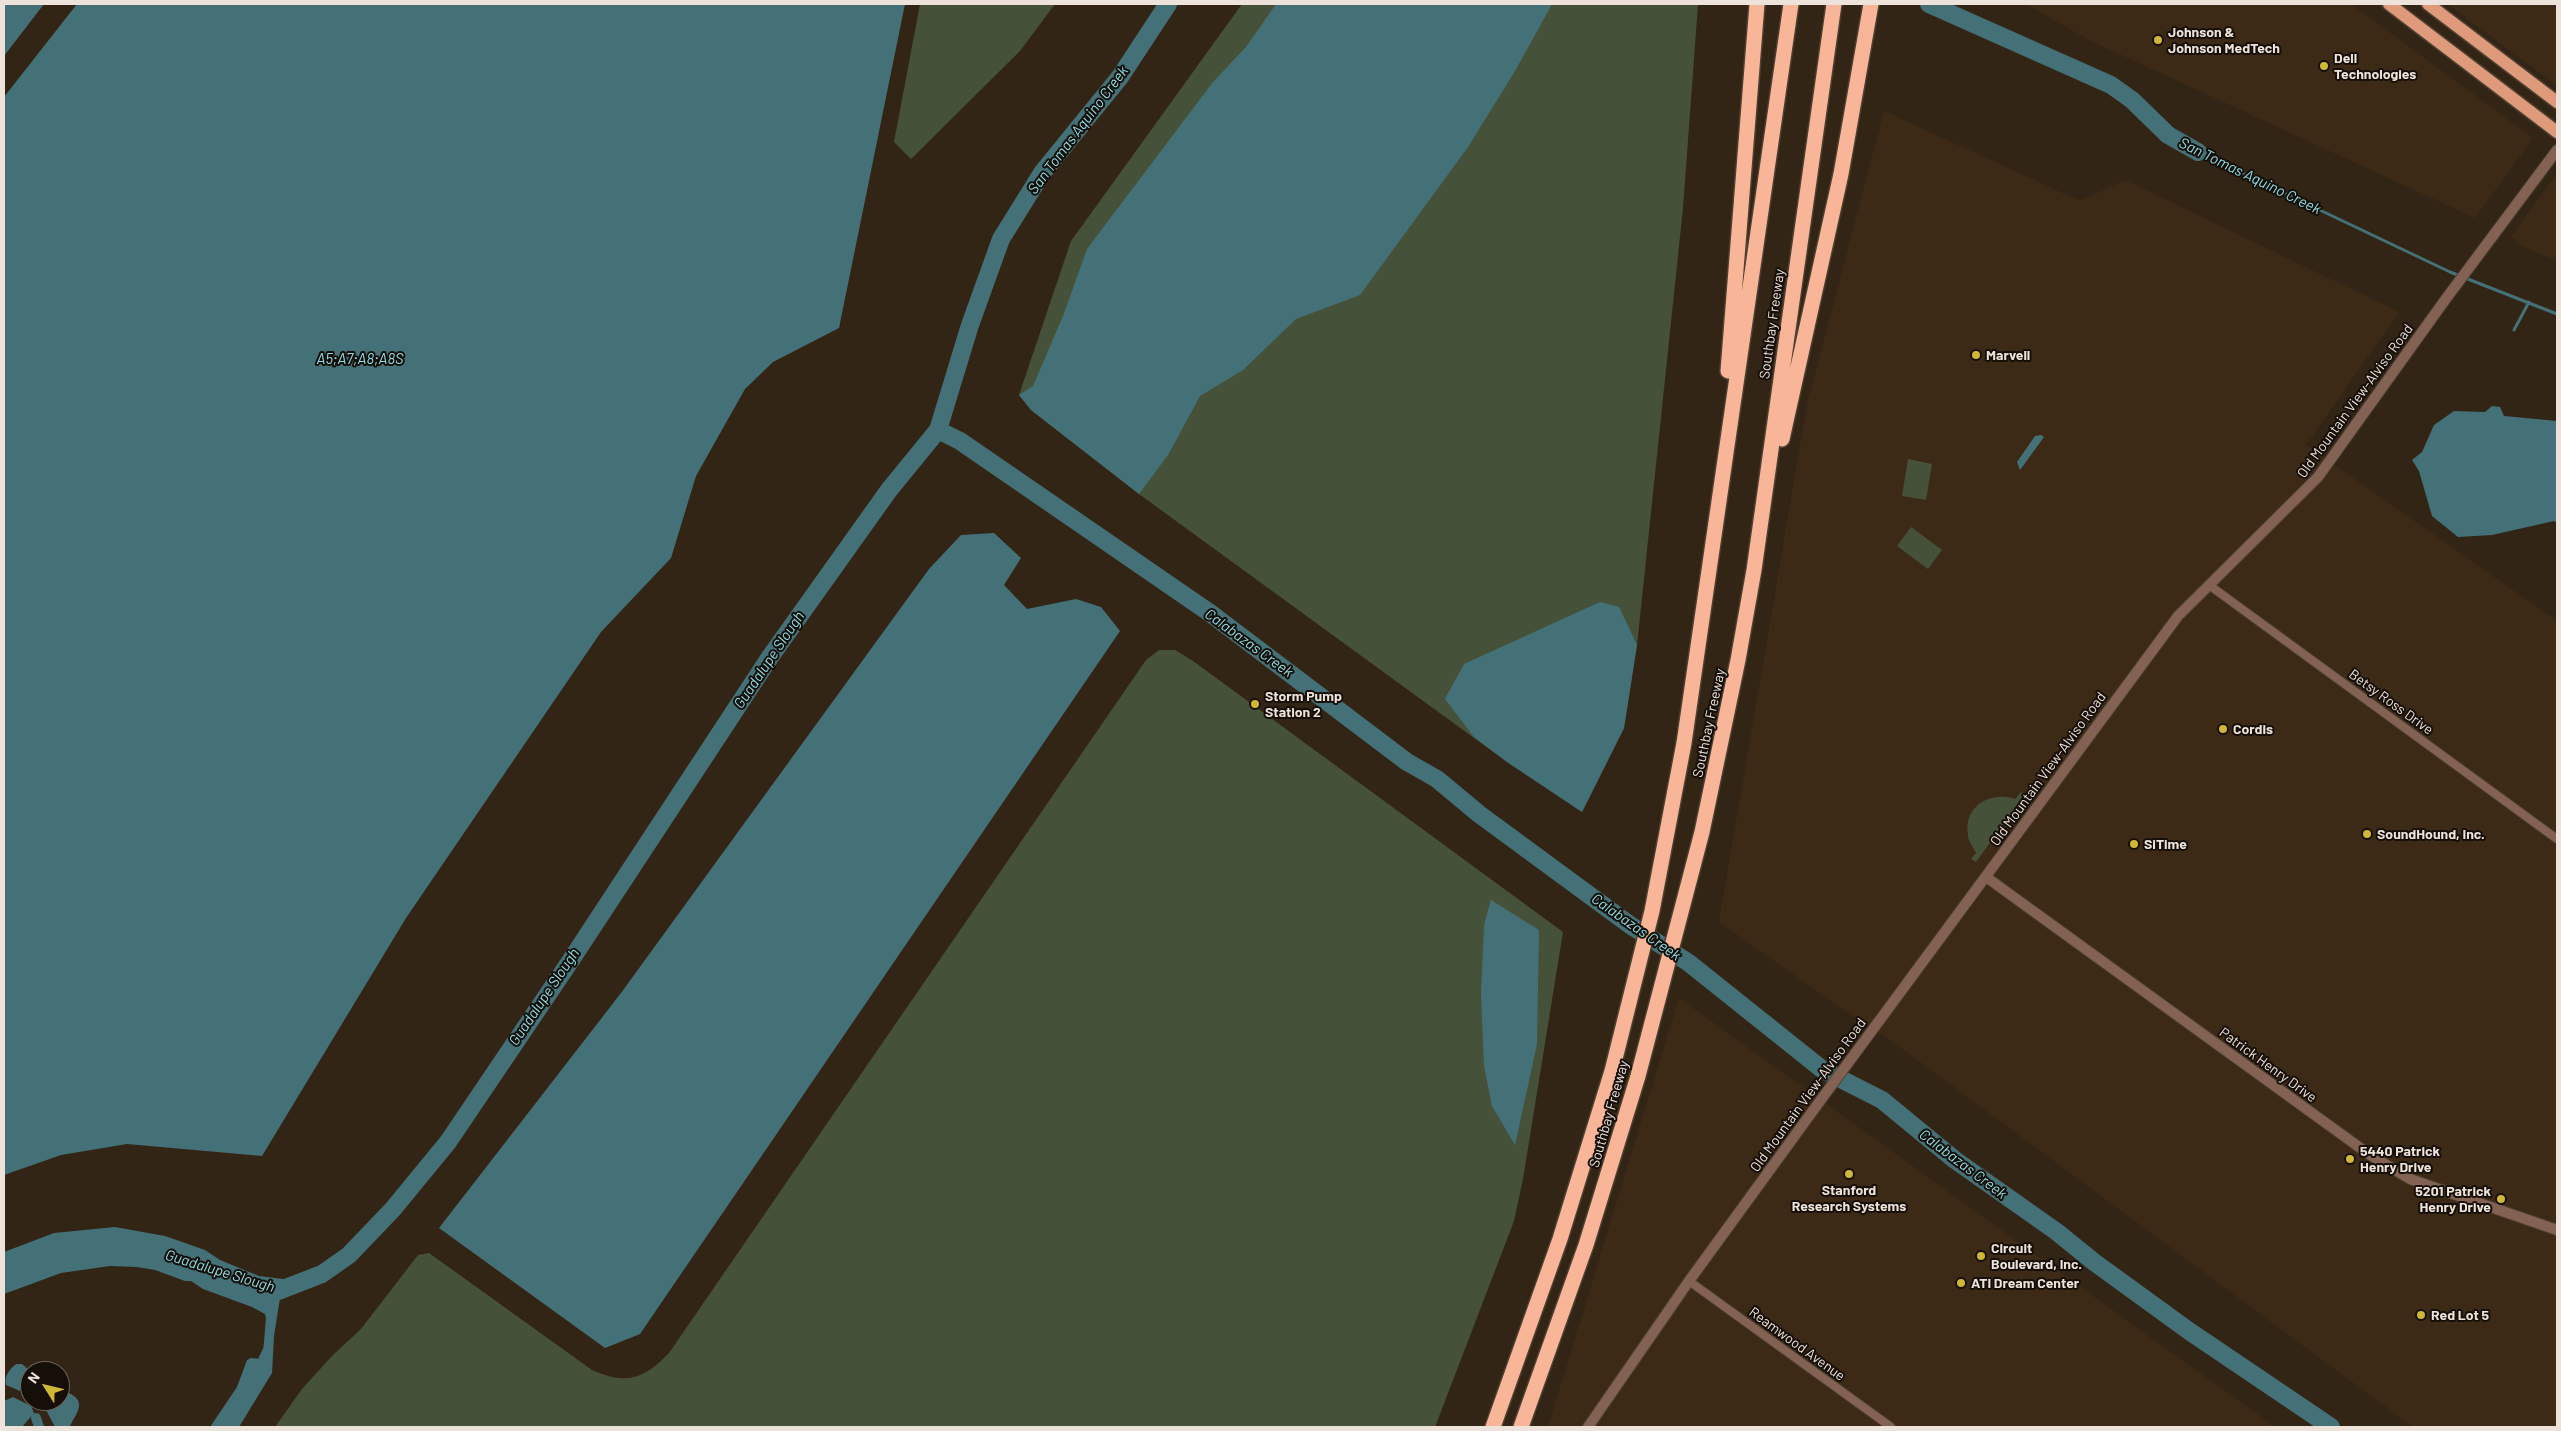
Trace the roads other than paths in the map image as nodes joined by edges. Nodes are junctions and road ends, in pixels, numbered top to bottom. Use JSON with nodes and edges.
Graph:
{"nodes":[{"id":1,"x":1757,"y":4,"type":"edge"},
{"id":2,"x":1834,"y":4,"type":"edge"},
{"id":3,"x":1871,"y":4,"type":"edge"},
{"id":4,"x":2389,"y":4,"type":"edge"},
{"id":5,"x":2428,"y":4,"type":"edge"},
{"id":6,"x":1790,"y":7,"type":"edge"},
{"id":7,"x":2557,"y":102,"type":"edge"},
{"id":8,"x":2557,"y":132,"type":"edge"},
{"id":9,"x":2557,"y":150,"type":"edge"},
{"id":10,"x":1722,"y":475,"type":"junction"},
{"id":11,"x":1754,"y":570,"type":"junction"},
{"id":12,"x":2209,"y":585,"type":"junction"},
{"id":13,"x":2557,"y":839,"type":"edge"},
{"id":14,"x":1986,"y":877,"type":"junction"},
{"id":15,"x":2557,"y":1230,"type":"edge"},
{"id":16,"x":1689,"y":1281,"type":"junction"},
{"id":17,"x":1493,"y":1427,"type":"edge"},
{"id":18,"x":1521,"y":1427,"type":"edge"},
{"id":19,"x":1588,"y":1427,"type":"edge"},
{"id":20,"x":1891,"y":1427,"type":"edge"}],
"edges":[{"from":1,"to":10,"type":"highway"},
{"from":2,"to":11,"type":"highway","name":"Southbay Freeway"},
{"from":3,"to":11,"type":"highway"},
{"from":4,"to":8,"type":"main road"},
{"from":5,"to":7,"type":"main road"},
{"from":6,"to":10,"type":"highway","name":"Southbay Freeway"},
{"from":9,"to":12,"type":"street","name":"Old Mountain View-Alviso Road"},
{"from":10,"to":17,"type":"highway","name":"Southbay Freeway"},
{"from":11,"to":18,"type":"highway","name":"Southbay Freeway"},
{"from":12,"to":13,"type":"street","name":"Betsy Ross Drive"},
{"from":12,"to":14,"type":"street","name":"Old Mountain View-Alviso Road"},
{"from":14,"to":15,"type":"street","name":"Patrick Henry Drive"},
{"from":14,"to":16,"type":"street","name":"Old Mountain View-Alviso Road"},
{"from":16,"to":19,"type":"street","name":"Old Mountain View-Alviso Road"},
{"from":16,"to":20,"type":"street","name":"Reamwood Avenue"}]}
